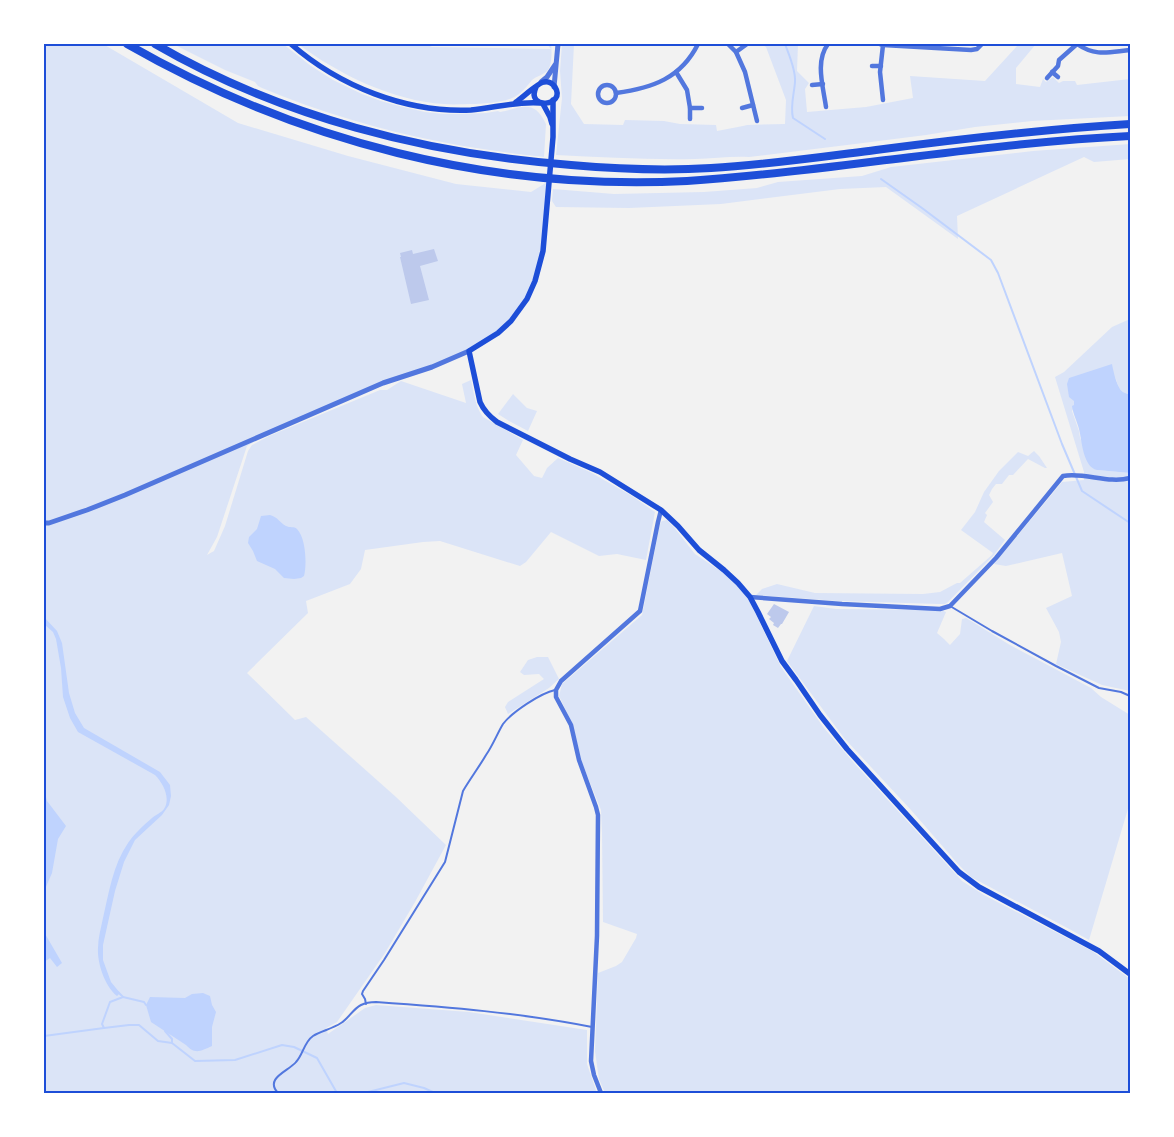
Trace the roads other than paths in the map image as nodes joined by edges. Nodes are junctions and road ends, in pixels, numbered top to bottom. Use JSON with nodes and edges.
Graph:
{"nodes":[{"id":1,"x":127,"y":44,"type":"edge"},
{"id":2,"x":155,"y":44,"type":"edge"},
{"id":3,"x":291,"y":44,"type":"edge"},
{"id":4,"x":558,"y":44,"type":"edge"},
{"id":5,"x":698,"y":44,"type":"edge"},
{"id":6,"x":728,"y":44,"type":"edge"},
{"id":7,"x":747,"y":44,"type":"edge"},
{"id":8,"x":828,"y":44,"type":"edge"},
{"id":9,"x":881,"y":44,"type":"edge"},
{"id":10,"x":982,"y":44,"type":"edge"},
{"id":11,"x":1077,"y":44,"type":"edge"},
{"id":12,"x":949,"y":46,"type":"edge"},
{"id":13,"x":1130,"y":50,"type":"edge"},
{"id":14,"x":736,"y":52,"type":"junction"},
{"id":15,"x":556,"y":62,"type":"junction"},
{"id":16,"x":872,"y":66,"type":"dead end"},
{"id":17,"x":881,"y":66,"type":"junction"},
{"id":18,"x":676,"y":72,"type":"junction"},
{"id":19,"x":1052,"y":72,"type":"junction"},
{"id":20,"x":1058,"y":77,"type":"dead end"},
{"id":21,"x":1047,"y":78,"type":"dead end"},
{"id":22,"x":542,"y":82,"type":"junction"},
{"id":23,"x":823,"y":84,"type":"junction"},
{"id":24,"x":812,"y":85,"type":"dead end"},
{"id":25,"x":554,"y":86,"type":"junction"},
{"id":26,"x":536,"y":87,"type":"junction"},
{"id":27,"x":616,"y":92,"type":"junction"},
{"id":28,"x":553,"y":100,"type":"junction"},
{"id":29,"x":883,"y":100,"type":"dead end"},
{"id":30,"x":542,"y":103,"type":"junction"},
{"id":31,"x":514,"y":104,"type":"junction"},
{"id":32,"x":753,"y":105,"type":"junction"},
{"id":33,"x":826,"y":106,"type":"dead end"},
{"id":34,"x":690,"y":108,"type":"junction"},
{"id":35,"x":702,"y":108,"type":"dead end"},
{"id":36,"x":742,"y":108,"type":"dead end"},
{"id":37,"x":690,"y":119,"type":"dead end"},
{"id":38,"x":757,"y":121,"type":"dead end"},
{"id":39,"x":1130,"y":124,"type":"edge"},
{"id":40,"x":553,"y":136,"type":"junction"},
{"id":41,"x":1130,"y":136,"type":"edge"},
{"id":42,"x":469,"y":351,"type":"junction"},
{"id":43,"x":1130,"y":478,"type":"edge"},
{"id":44,"x":661,"y":510,"type":"junction"},
{"id":45,"x":44,"y":524,"type":"edge"},
{"id":46,"x":750,"y":597,"type":"junction"},
{"id":47,"x":950,"y":606,"type":"junction"},
{"id":48,"x":556,"y":690,"type":"junction"},
{"id":49,"x":1130,"y":696,"type":"edge"},
{"id":50,"x":1130,"y":974,"type":"edge"},
{"id":51,"x":366,"y":1004,"type":"junction"},
{"id":52,"x":592,"y":1027,"type":"junction"},
{"id":53,"x":278,"y":1093,"type":"edge"},
{"id":54,"x":601,"y":1093,"type":"edge"}],
"edges":[{"from":1,"to":41,"type":"highway"},
{"from":2,"to":39,"type":"highway"},
{"from":3,"to":31,"type":"main road"},
{"from":4,"to":15,"type":"street"},
{"from":5,"to":18,"type":"street"},
{"from":6,"to":14,"type":"street"},
{"from":7,"to":14,"type":"street"},
{"from":8,"to":23,"type":"street"},
{"from":9,"to":12,"type":"street"},
{"from":9,"to":17,"type":"street"},
{"from":10,"to":12,"type":"street"},
{"from":11,"to":13,"type":"street"},
{"from":11,"to":19,"type":"street"},
{"from":14,"to":32,"type":"street"},
{"from":15,"to":22,"type":"street"},
{"from":15,"to":25,"type":"street"},
{"from":16,"to":17,"type":"street"},
{"from":17,"to":29,"type":"street"},
{"from":18,"to":27,"type":"street"},
{"from":18,"to":34,"type":"street"},
{"from":19,"to":20,"type":"street"},
{"from":19,"to":21,"type":"street"},
{"from":22,"to":25,"type":"main road"},
{"from":22,"to":26,"type":"main road"},
{"from":23,"to":24,"type":"street"},
{"from":23,"to":33,"type":"street"},
{"from":25,"to":28,"type":"main road"},
{"from":26,"to":30,"type":"main road"},
{"from":26,"to":31,"type":"main road"},
{"from":27,"to":27,"type":"street"},
{"from":28,"to":30,"type":"main road"},
{"from":28,"to":40,"type":"main road"},
{"from":30,"to":31,"type":"main road"},
{"from":30,"to":40,"type":"main road"},
{"from":32,"to":36,"type":"street"},
{"from":32,"to":38,"type":"street"},
{"from":34,"to":35,"type":"street"},
{"from":34,"to":37,"type":"street"},
{"from":40,"to":42,"type":"main road"},
{"from":42,"to":44,"type":"main road"},
{"from":42,"to":45,"type":"street"},
{"from":43,"to":47,"type":"street"},
{"from":44,"to":46,"type":"main road"},
{"from":44,"to":48,"type":"street"},
{"from":46,"to":47,"type":"street"},
{"from":46,"to":50,"type":"main road"},
{"from":47,"to":49,"type":"lane"},
{"from":48,"to":51,"type":"lane"},
{"from":48,"to":52,"type":"street"},
{"from":51,"to":52,"type":"lane"},
{"from":51,"to":53,"type":"lane"},
{"from":52,"to":54,"type":"street"}]}
